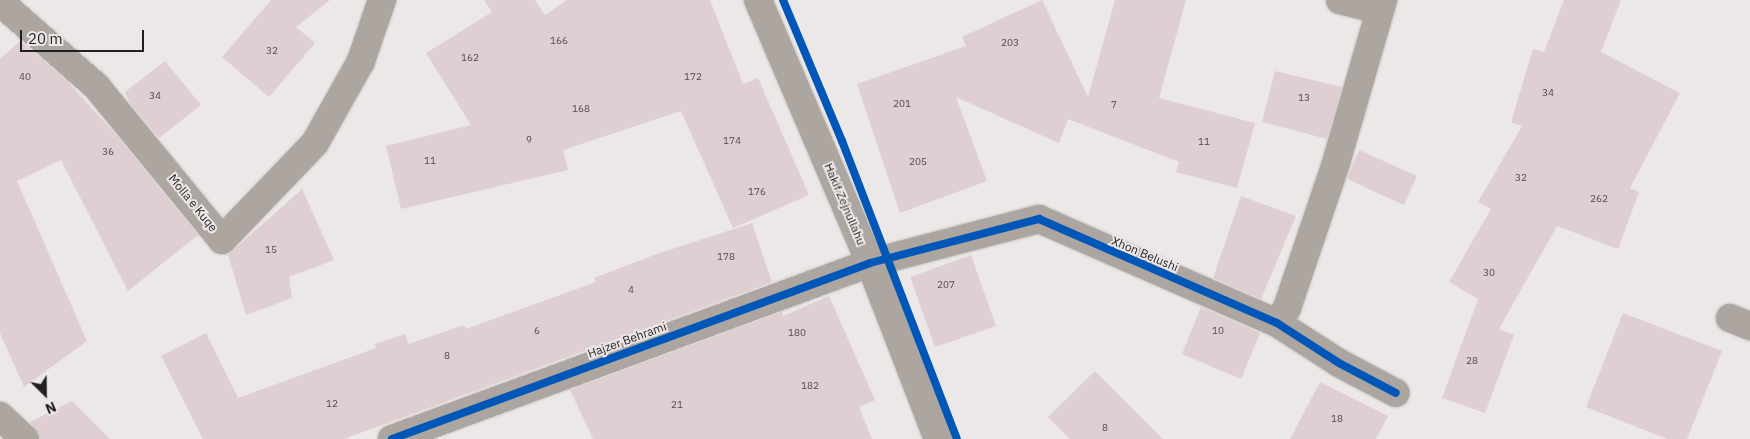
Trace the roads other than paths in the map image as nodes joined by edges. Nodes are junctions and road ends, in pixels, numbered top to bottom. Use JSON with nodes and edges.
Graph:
{"nodes":[{"id":1,"x":382,"y":0,"type":"edge"},
{"id":2,"x":758,"y":0,"type":"edge"},
{"id":3,"x":1340,"y":0,"type":"edge"},
{"id":4,"x":0,"y":2,"type":"edge"},
{"id":5,"x":1382,"y":5,"type":"edge"},
{"id":6,"x":870,"y":263,"type":"junction"},
{"id":7,"x":1277,"y":323,"type":"junction"},
{"id":8,"x":1396,"y":392,"type":"dead end"},
{"id":9,"x":0,"y":416,"type":"edge"},
{"id":10,"x":25,"y":439,"type":"edge"},
{"id":11,"x":392,"y":439,"type":"edge"},
{"id":12,"x":938,"y":439,"type":"edge"}],
"edges":[{"from":1,"to":4,"type":"street","name":"Molla e Kuqe"},
{"from":2,"to":6,"type":"street","name":"Hakif Zejnullahu"},
{"from":3,"to":5,"type":"street"},
{"from":5,"to":7,"type":"street"},
{"from":6,"to":7,"type":"street","name":"Xhon Belushi"},
{"from":6,"to":11,"type":"street","name":"Hajzer Behrami"},
{"from":6,"to":12,"type":"street","name":"Hakif Zejnullahu"},
{"from":7,"to":8,"type":"street","name":"Xhon Belushi"},
{"from":9,"to":10,"type":"street"}]}
